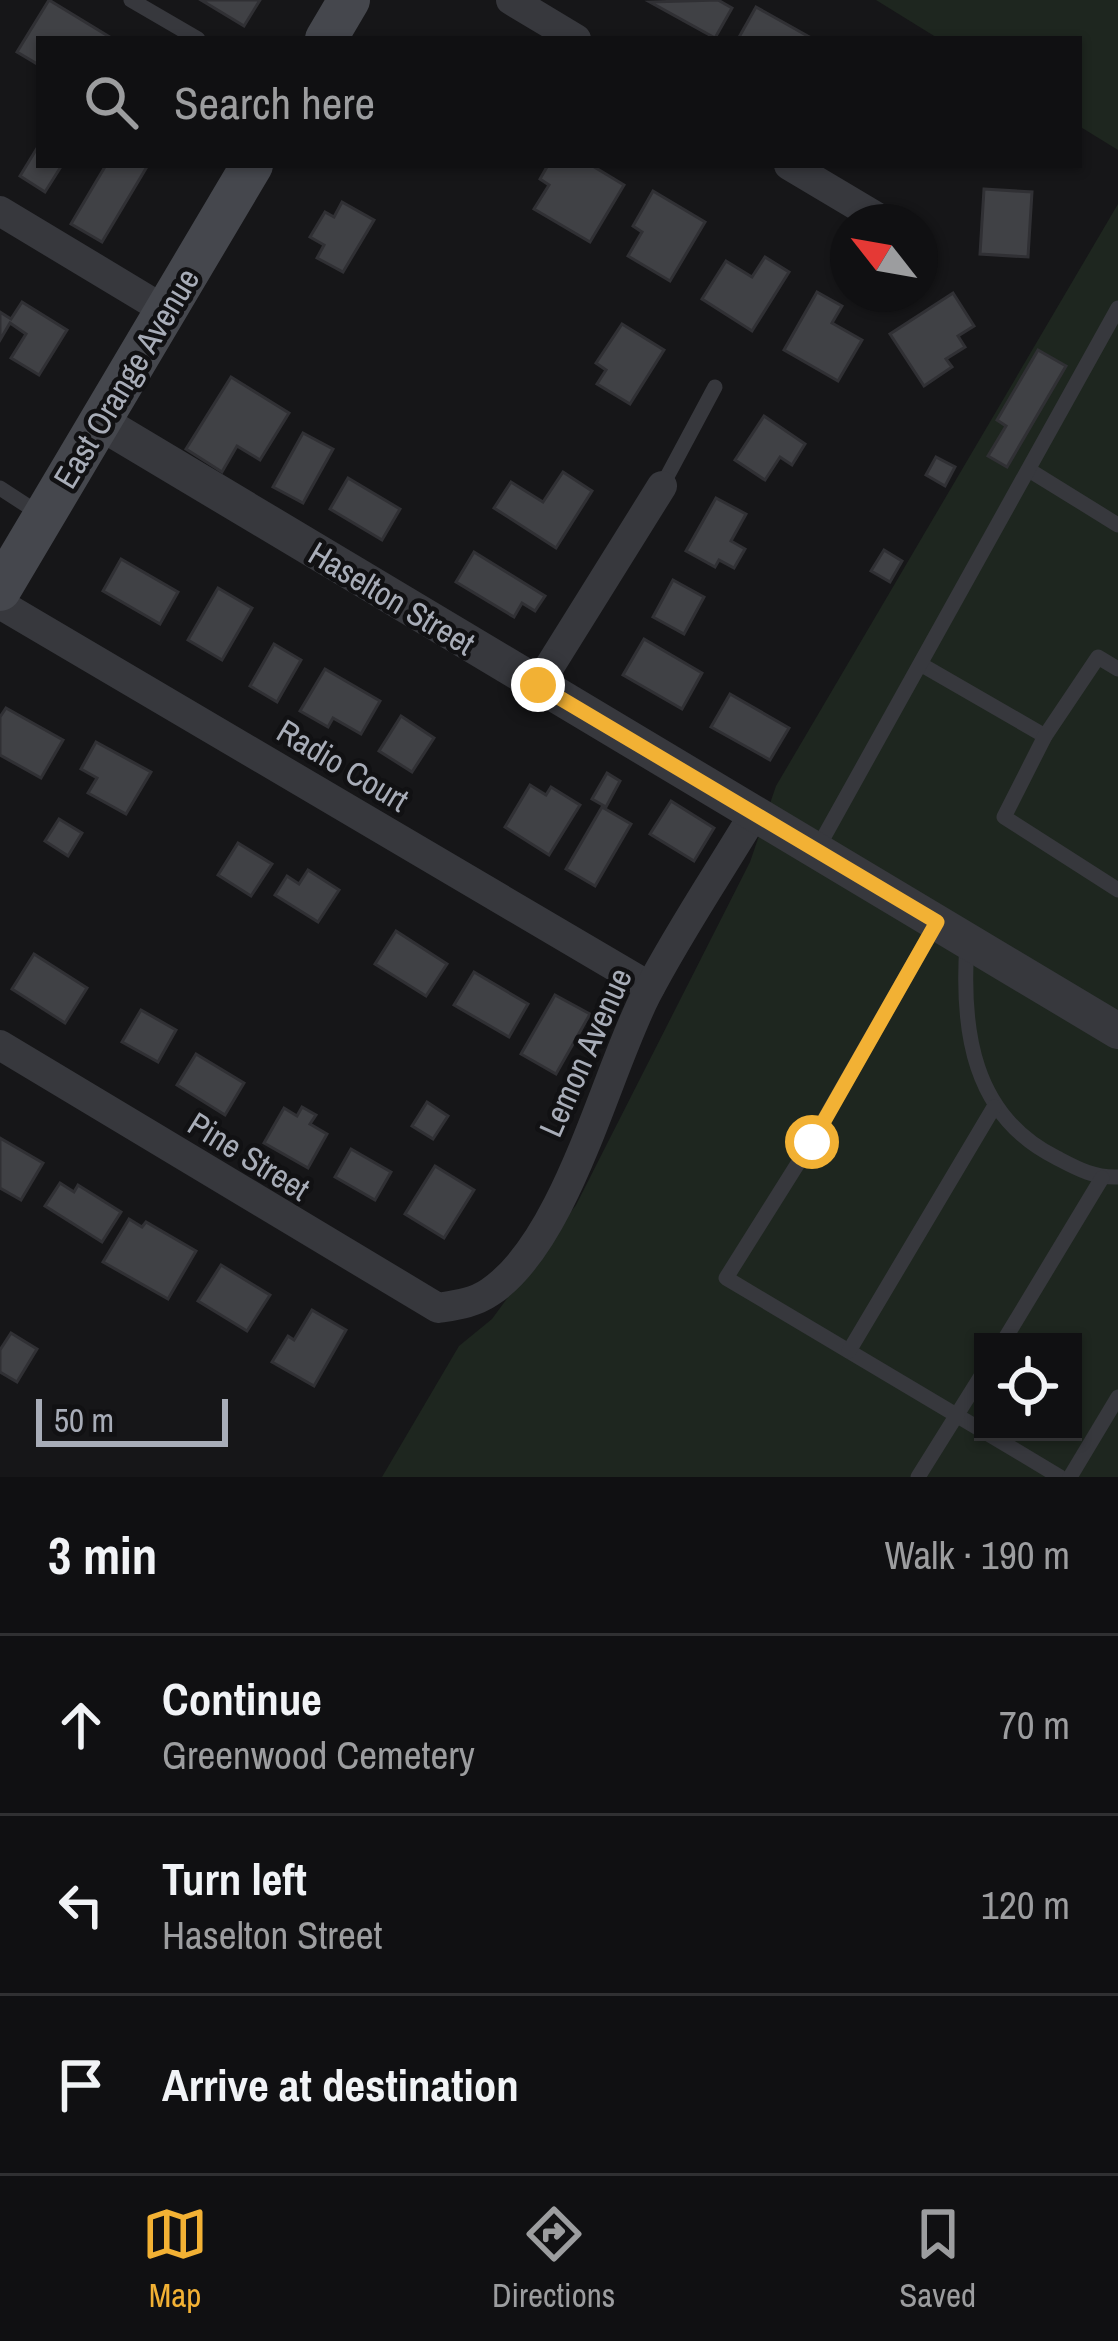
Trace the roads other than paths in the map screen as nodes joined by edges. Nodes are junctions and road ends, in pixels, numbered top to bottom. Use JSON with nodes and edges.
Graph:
{"nodes":[{"id":1,"x":131,"y":0,"type":"edge"},
{"id":2,"x":350,"y":0,"type":"edge"},
{"id":3,"x":511,"y":0,"type":"edge"},
{"id":4,"x":193,"y":36,"type":"edge"},
{"id":5,"x":328,"y":36,"type":"edge"},
{"id":6,"x":571,"y":36,"type":"edge"},
{"id":7,"x":250,"y":168,"type":"edge"},
{"id":8,"x":794,"y":168,"type":"edge"},
{"id":9,"x":854,"y":204,"type":"edge"},
{"id":10,"x":0,"y":211,"type":"edge"},
{"id":11,"x":1118,"y":308,"type":"edge"},
{"id":12,"x":166,"y":311,"type":"junction"},
{"id":13,"x":716,"y":387,"type":"dead end"},
{"id":14,"x":100,"y":422,"type":"junction"},
{"id":15,"x":1029,"y":470,"type":"junction"},
{"id":16,"x":662,"y":486,"type":"joint"},
{"id":17,"x":0,"y":488,"type":"edge"},
{"id":18,"x":44,"y":516,"type":"junction"},
{"id":19,"x":1118,"y":525,"type":"edge"},
{"id":20,"x":0,"y":590,"type":"edge"},
{"id":21,"x":0,"y":604,"type":"edge"},
{"id":22,"x":922,"y":665,"type":"junction"},
{"id":23,"x":1118,"y":669,"type":"edge"},
{"id":24,"x":538,"y":685,"type":"junction"},
{"id":25,"x":1046,"y":736,"type":"junction"},
{"id":26,"x":754,"y":814,"type":"junction"},
{"id":27,"x":816,"y":851,"type":"junction"},
{"id":28,"x":1118,"y":890,"type":"edge"},
{"id":29,"x":952,"y":931,"type":"junction"},
{"id":30,"x":650,"y":987,"type":"junction"},
{"id":31,"x":1118,"y":1031,"type":"edge"},
{"id":32,"x":0,"y":1045,"type":"edge"},
{"id":33,"x":994,"y":1107,"type":"junction"},
{"id":34,"x":1110,"y":1178,"type":"edge"},
{"id":35,"x":467,"y":1304,"type":"joint"},
{"id":36,"x":1009,"y":1333,"type":"edge"},
{"id":37,"x":849,"y":1351,"type":"junction"},
{"id":38,"x":974,"y":1387,"type":"edge"},
{"id":39,"x":1118,"y":1397,"type":"edge"},
{"id":40,"x":956,"y":1415,"type":"junction"},
{"id":41,"x":974,"y":1425,"type":"edge"},
{"id":42,"x":1001,"y":1441,"type":"edge"},
{"id":43,"x":919,"y":1477,"type":"edge"},
{"id":44,"x":1060,"y":1477,"type":"edge"},
{"id":45,"x":1070,"y":1477,"type":"edge"}],
"edges":[{"from":1,"to":4,"type":"lane"},
{"from":2,"to":5,"type":"main road"},
{"from":3,"to":6,"type":"street"},
{"from":7,"to":12,"type":"main road","name":"East Orange Avenue"},
{"from":8,"to":9,"type":"street"},
{"from":10,"to":12,"type":"street"},
{"from":11,"to":15,"type":"lane"},
{"from":12,"to":14,"type":"main road","name":"East Orange Avenue"},
{"from":13,"to":16,"type":"lane"},
{"from":14,"to":18,"type":"main road","name":"East Orange Avenue"},
{"from":14,"to":24,"type":"street","name":"Haselton Street"},
{"from":15,"to":19,"type":"lane"},
{"from":15,"to":22,"type":"lane"},
{"from":16,"to":24,"type":"street"},
{"from":17,"to":18,"type":"lane"},
{"from":18,"to":20,"type":"main road","name":"East Orange Avenue"},
{"from":21,"to":30,"type":"street","name":"Radio Court"},
{"from":22,"to":25,"type":"lane"},
{"from":22,"to":27,"type":"lane"},
{"from":23,"to":25,"type":"lane"},
{"from":24,"to":26,"type":"street","name":"Haselton Street"},
{"from":25,"to":28,"type":"lane"},
{"from":26,"to":27,"type":"street","name":"Haselton Street"},
{"from":26,"to":30,"type":"street","name":"Lemon Avenue"},
{"from":27,"to":29,"type":"street","name":"Haselton Street"},
{"from":29,"to":31,"type":"street","name":"Haselton Street"},
{"from":29,"to":33,"type":"lane"},
{"from":29,"to":37,"type":"lane"},
{"from":30,"to":35,"type":"street","name":"Lemon Avenue"},
{"from":32,"to":35,"type":"street","name":"Pine Street"},
{"from":33,"to":34,"type":"lane"},
{"from":33,"to":37,"type":"lane"},
{"from":34,"to":36,"type":"lane"},
{"from":37,"to":40,"type":"lane"},
{"from":38,"to":40,"type":"lane"},
{"from":39,"to":45,"type":"lane"},
{"from":40,"to":41,"type":"lane"},
{"from":40,"to":43,"type":"lane"},
{"from":42,"to":44,"type":"lane"}]}
